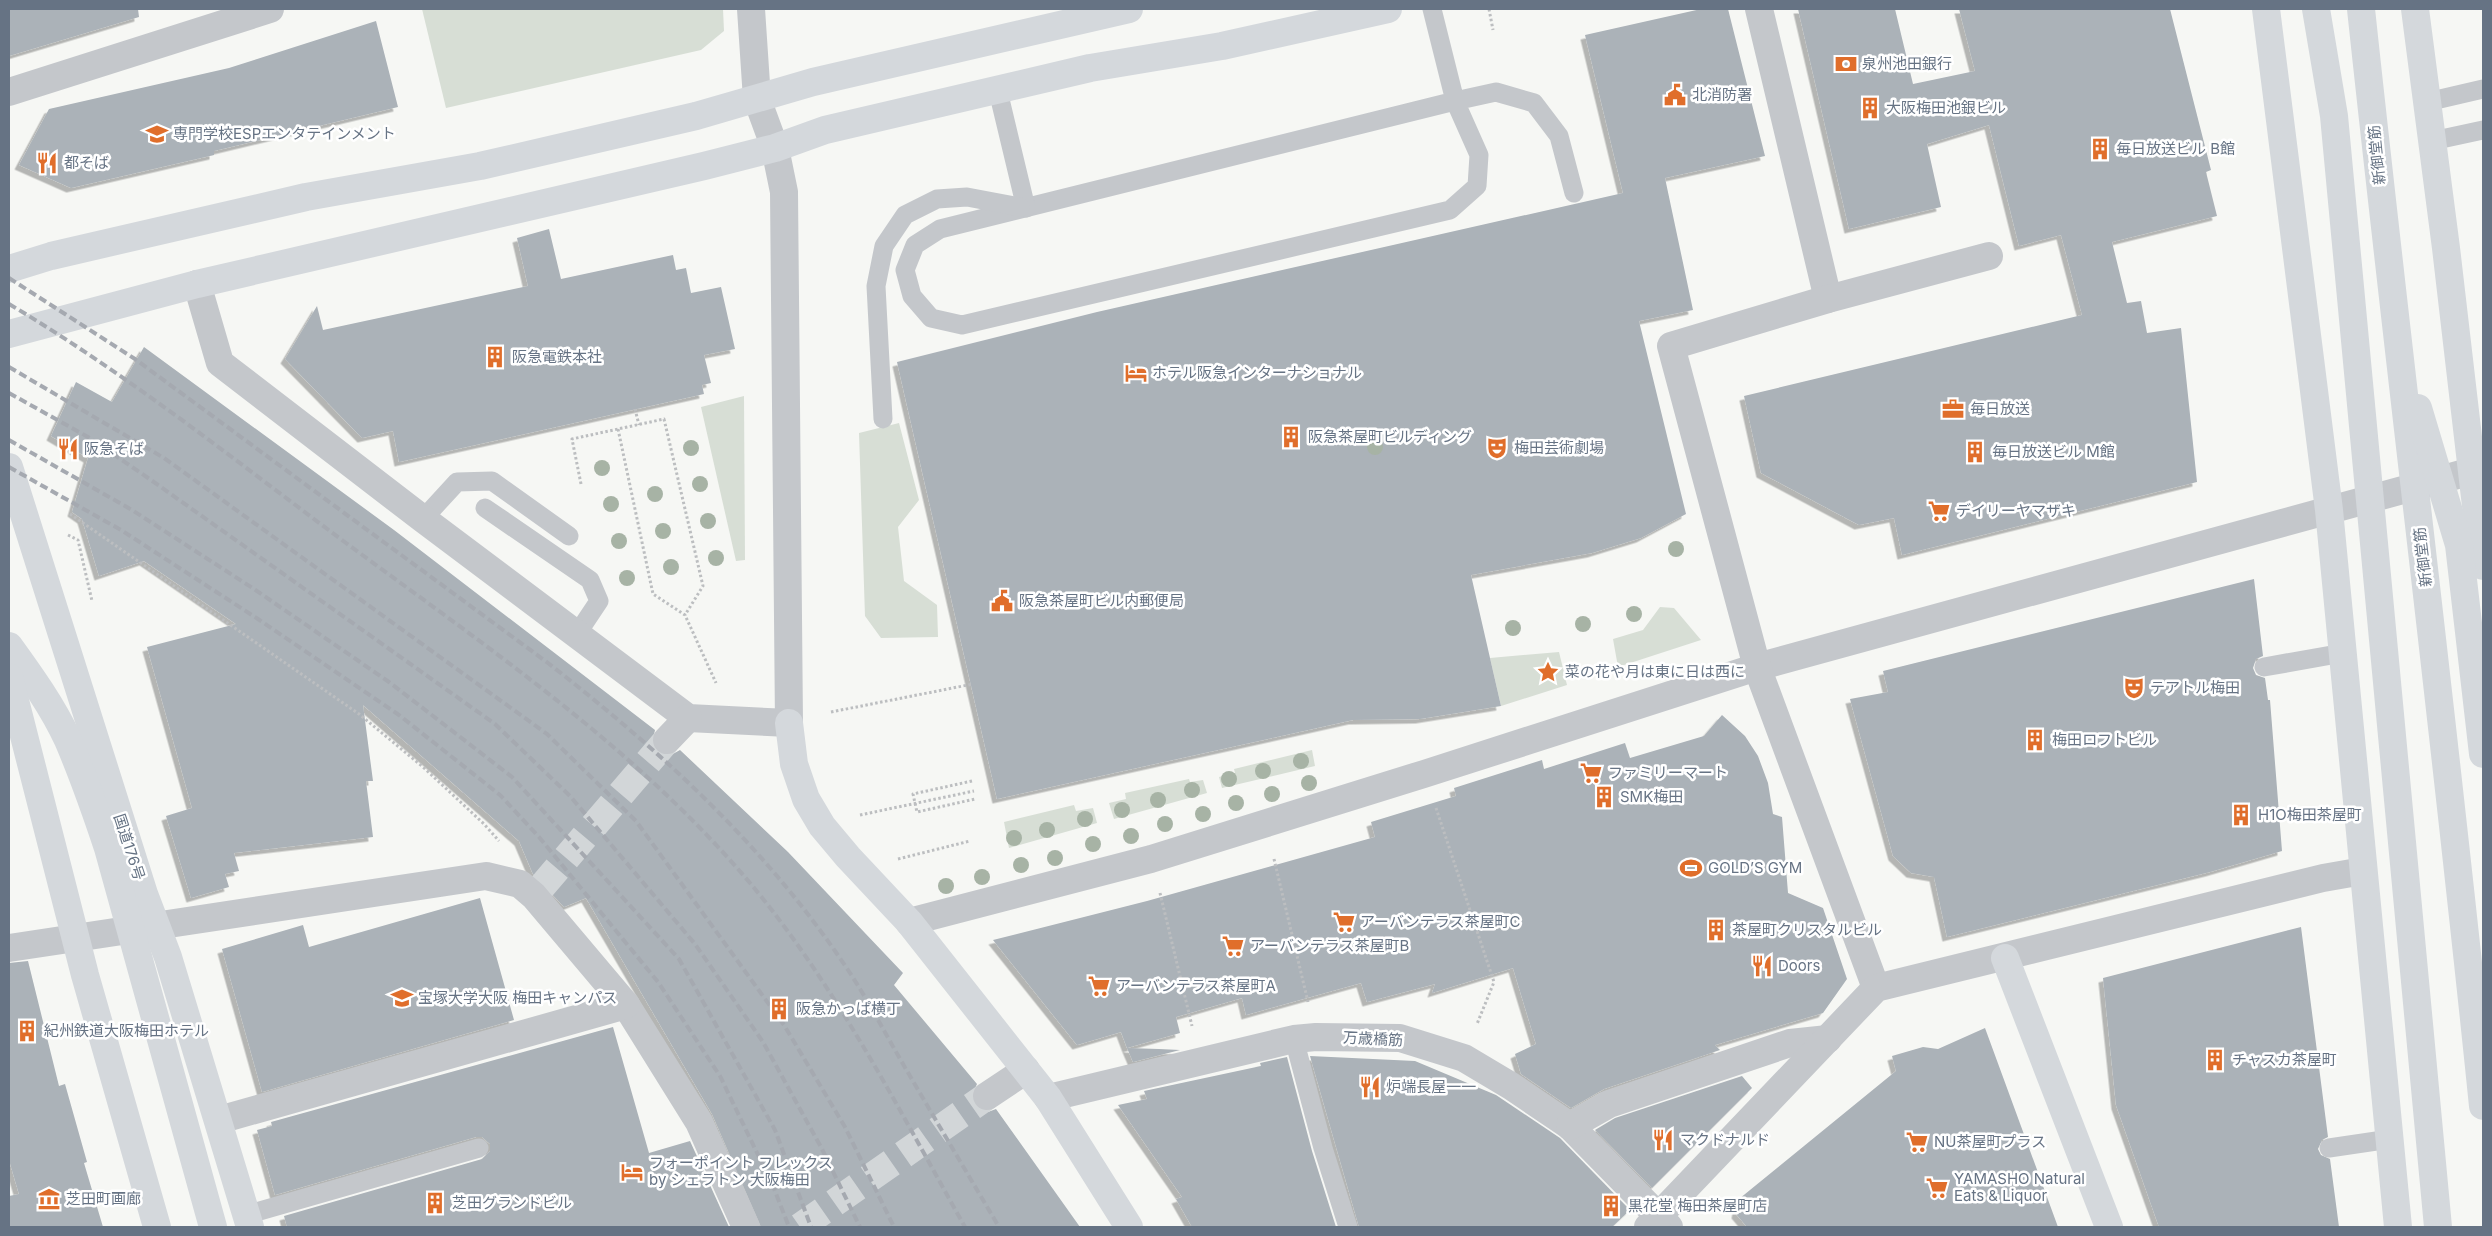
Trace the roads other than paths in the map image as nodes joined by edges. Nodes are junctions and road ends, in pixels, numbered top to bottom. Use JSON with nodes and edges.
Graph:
{"nodes":[{"id":1,"x":270,"y":9,"type":"edge"},
{"id":2,"x":751,"y":9,"type":"edge"},
{"id":3,"x":1129,"y":9,"type":"edge"},
{"id":4,"x":1388,"y":9,"type":"edge"},
{"id":5,"x":1432,"y":9,"type":"edge"},
{"id":6,"x":1759,"y":9,"type":"edge"},
{"id":7,"x":2266,"y":9,"type":"edge"},
{"id":8,"x":2316,"y":9,"type":"edge"},
{"id":9,"x":2361,"y":9,"type":"edge"},
{"id":10,"x":2415,"y":9,"type":"edge"},
{"id":11,"x":2483,"y":89,"type":"edge"},
{"id":12,"x":998,"y":91,"type":"junction"},
{"id":13,"x":9,"y":92,"type":"edge"},
{"id":14,"x":757,"y":99,"type":"junction"},
{"id":15,"x":1455,"y":101,"type":"junction"},
{"id":16,"x":2427,"y":102,"type":"junction"},
{"id":17,"x":2483,"y":130,"type":"edge"},
{"id":18,"x":2432,"y":141,"type":"junction"},
{"id":19,"x":774,"y":148,"type":"junction"},
{"id":20,"x":1574,"y":193,"type":"dead end"},
{"id":21,"x":1026,"y":208,"type":"junction"},
{"id":22,"x":1989,"y":256,"type":"dead end"},
{"id":23,"x":9,"y":268,"type":"edge"},
{"id":24,"x":197,"y":284,"type":"junction"},
{"id":25,"x":1828,"y":299,"type":"junction"},
{"id":26,"x":2396,"y":332,"type":"junction"},
{"id":27,"x":9,"y":334,"type":"edge"},
{"id":28,"x":883,"y":419,"type":"dead end"},
{"id":29,"x":9,"y":467,"type":"edge"},
{"id":30,"x":2478,"y":470,"type":"edge"},
{"id":31,"x":485,"y":508,"type":"dead end"},
{"id":32,"x":2329,"y":510,"type":"junction"},
{"id":33,"x":423,"y":519,"type":"junction"},
{"id":34,"x":569,"y":536,"type":"dead end"},
{"id":35,"x":2483,"y":566,"type":"edge"},
{"id":36,"x":577,"y":634,"type":"junction"},
{"id":37,"x":9,"y":646,"type":"edge"},
{"id":38,"x":2342,"y":652,"type":"junction"},
{"id":39,"x":1757,"y":667,"type":"junction"},
{"id":40,"x":2264,"y":667,"type":"dead end"},
{"id":41,"x":9,"y":677,"type":"edge"},
{"id":42,"x":688,"y":718,"type":"junction"},
{"id":43,"x":789,"y":723,"type":"junction"},
{"id":44,"x":9,"y":732,"type":"edge"},
{"id":45,"x":667,"y":740,"type":"tunnel mouth"},
{"id":46,"x":2483,"y":754,"type":"edge"},
{"id":47,"x":34,"y":772,"type":"junction"},
{"id":48,"x":2363,"y":871,"type":"junction"},
{"id":49,"x":909,"y":922,"type":"junction"},
{"id":50,"x":156,"y":926,"type":"junction"},
{"id":51,"x":76,"y":938,"type":"junction"},
{"id":52,"x":9,"y":948,"type":"edge"},
{"id":53,"x":2005,"y":958,"type":"junction"},
{"id":54,"x":1876,"y":988,"type":"junction"},
{"id":55,"x":626,"y":1005,"type":"junction"},
{"id":56,"x":1305,"y":1038,"type":"junction"},
{"id":57,"x":1828,"y":1039,"type":"junction"},
{"id":58,"x":1026,"y":1070,"type":"junction"},
{"id":59,"x":987,"y":1096,"type":"tunnel mouth"},
{"id":60,"x":1048,"y":1098,"type":"junction"},
{"id":61,"x":2483,"y":1106,"type":"edge"},
{"id":62,"x":219,"y":1120,"type":"junction"},
{"id":63,"x":1570,"y":1126,"type":"junction"},
{"id":64,"x":2390,"y":1139,"type":"junction"},
{"id":65,"x":479,"y":1148,"type":"dead end"},
{"id":66,"x":2329,"y":1148,"type":"dead end"},
{"id":67,"x":248,"y":1221,"type":"edge"},
{"id":68,"x":1659,"y":1224,"type":"edge"},
{"id":69,"x":157,"y":1227,"type":"edge"},
{"id":70,"x":213,"y":1227,"type":"edge"},
{"id":71,"x":746,"y":1227,"type":"edge"},
{"id":72,"x":1129,"y":1227,"type":"edge"},
{"id":73,"x":1348,"y":1227,"type":"edge"},
{"id":74,"x":2109,"y":1227,"type":"edge"},
{"id":75,"x":2398,"y":1227,"type":"edge"},
{"id":76,"x":2438,"y":1227,"type":"edge"}],
"edges":[{"from":1,"to":13,"type":"street"},
{"from":2,"to":14,"type":"street"},
{"from":3,"to":14,"type":"main road"},
{"from":4,"to":12,"type":"main road"},
{"from":5,"to":15,"type":"lane"},
{"from":6,"to":25,"type":"street"},
{"from":7,"to":32,"type":"main road"},
{"from":8,"to":76,"type":"main road"},
{"from":9,"to":26,"type":"main road","name":"新御堂筋"},
{"from":10,"to":16,"type":"main road"},
{"from":11,"to":16,"type":"lane"},
{"from":12,"to":19,"type":"main road"},
{"from":12,"to":21,"type":"lane"},
{"from":14,"to":19,"type":"street"},
{"from":14,"to":23,"type":"main road"},
{"from":15,"to":20,"type":"lane"},
{"from":15,"to":21,"type":"lane"},
{"from":15,"to":21,"type":"lane"},
{"from":16,"to":18,"type":"main road"},
{"from":17,"to":18,"type":"lane"},
{"from":18,"to":30,"type":"main road"},
{"from":19,"to":24,"type":"main road"},
{"from":19,"to":43,"type":"street"},
{"from":21,"to":28,"type":"lane"},
{"from":22,"to":25,"type":"street"},
{"from":24,"to":27,"type":"main road"},
{"from":24,"to":33,"type":"street"},
{"from":25,"to":39,"type":"street"},
{"from":26,"to":46,"type":"main road"},
{"from":26,"to":61,"type":"main road","name":"新御堂筋"},
{"from":29,"to":50,"type":"main road","name":"国道176号"},
{"from":30,"to":32,"type":"street"},
{"from":30,"to":35,"type":"main road"},
{"from":31,"to":36,"type":"lane"},
{"from":32,"to":38,"type":"main road"},
{"from":32,"to":39,"type":"street"},
{"from":33,"to":34,"type":"lane"},
{"from":33,"to":36,"type":"street"},
{"from":36,"to":42,"type":"street"},
{"from":37,"to":70,"type":"main road","name":"国道176号"},
{"from":38,"to":40,"type":"lane"},
{"from":38,"to":48,"type":"main road"},
{"from":39,"to":49,"type":"street"},
{"from":39,"to":54,"type":"street"},
{"from":41,"to":47,"type":"main road"},
{"from":42,"to":43,"type":"street"},
{"from":42,"to":45,"type":"street"},
{"from":43,"to":49,"type":"main road"},
{"from":44,"to":47,"type":"main road"},
{"from":47,"to":51,"type":"main road"},
{"from":48,"to":53,"type":"street"},
{"from":48,"to":64,"type":"main road"},
{"from":49,"to":58,"type":"main road"},
{"from":50,"to":51,"type":"street"},
{"from":50,"to":55,"type":"street"},
{"from":50,"to":62,"type":"main road","name":"国道176号"},
{"from":51,"to":52,"type":"street"},
{"from":51,"to":69,"type":"main road"},
{"from":53,"to":54,"type":"street"},
{"from":53,"to":74,"type":"main road"},
{"from":54,"to":57,"type":"street"},
{"from":55,"to":62,"type":"street"},
{"from":55,"to":71,"type":"street"},
{"from":56,"to":60,"type":"street","name":"万歳橋筋"},
{"from":56,"to":63,"type":"street","name":"万歳橋筋"},
{"from":56,"to":73,"type":"lane"},
{"from":57,"to":63,"type":"street"},
{"from":57,"to":68,"type":"street"},
{"from":58,"to":59,"type":"street"},
{"from":58,"to":60,"type":"main road"},
{"from":60,"to":72,"type":"main road"},
{"from":62,"to":67,"type":"main road","name":"国道176号"},
{"from":63,"to":68,"type":"street","name":"万歳橋筋"},
{"from":64,"to":66,"type":"lane"},
{"from":64,"to":75,"type":"main road"},
{"from":65,"to":67,"type":"lane"}]}
